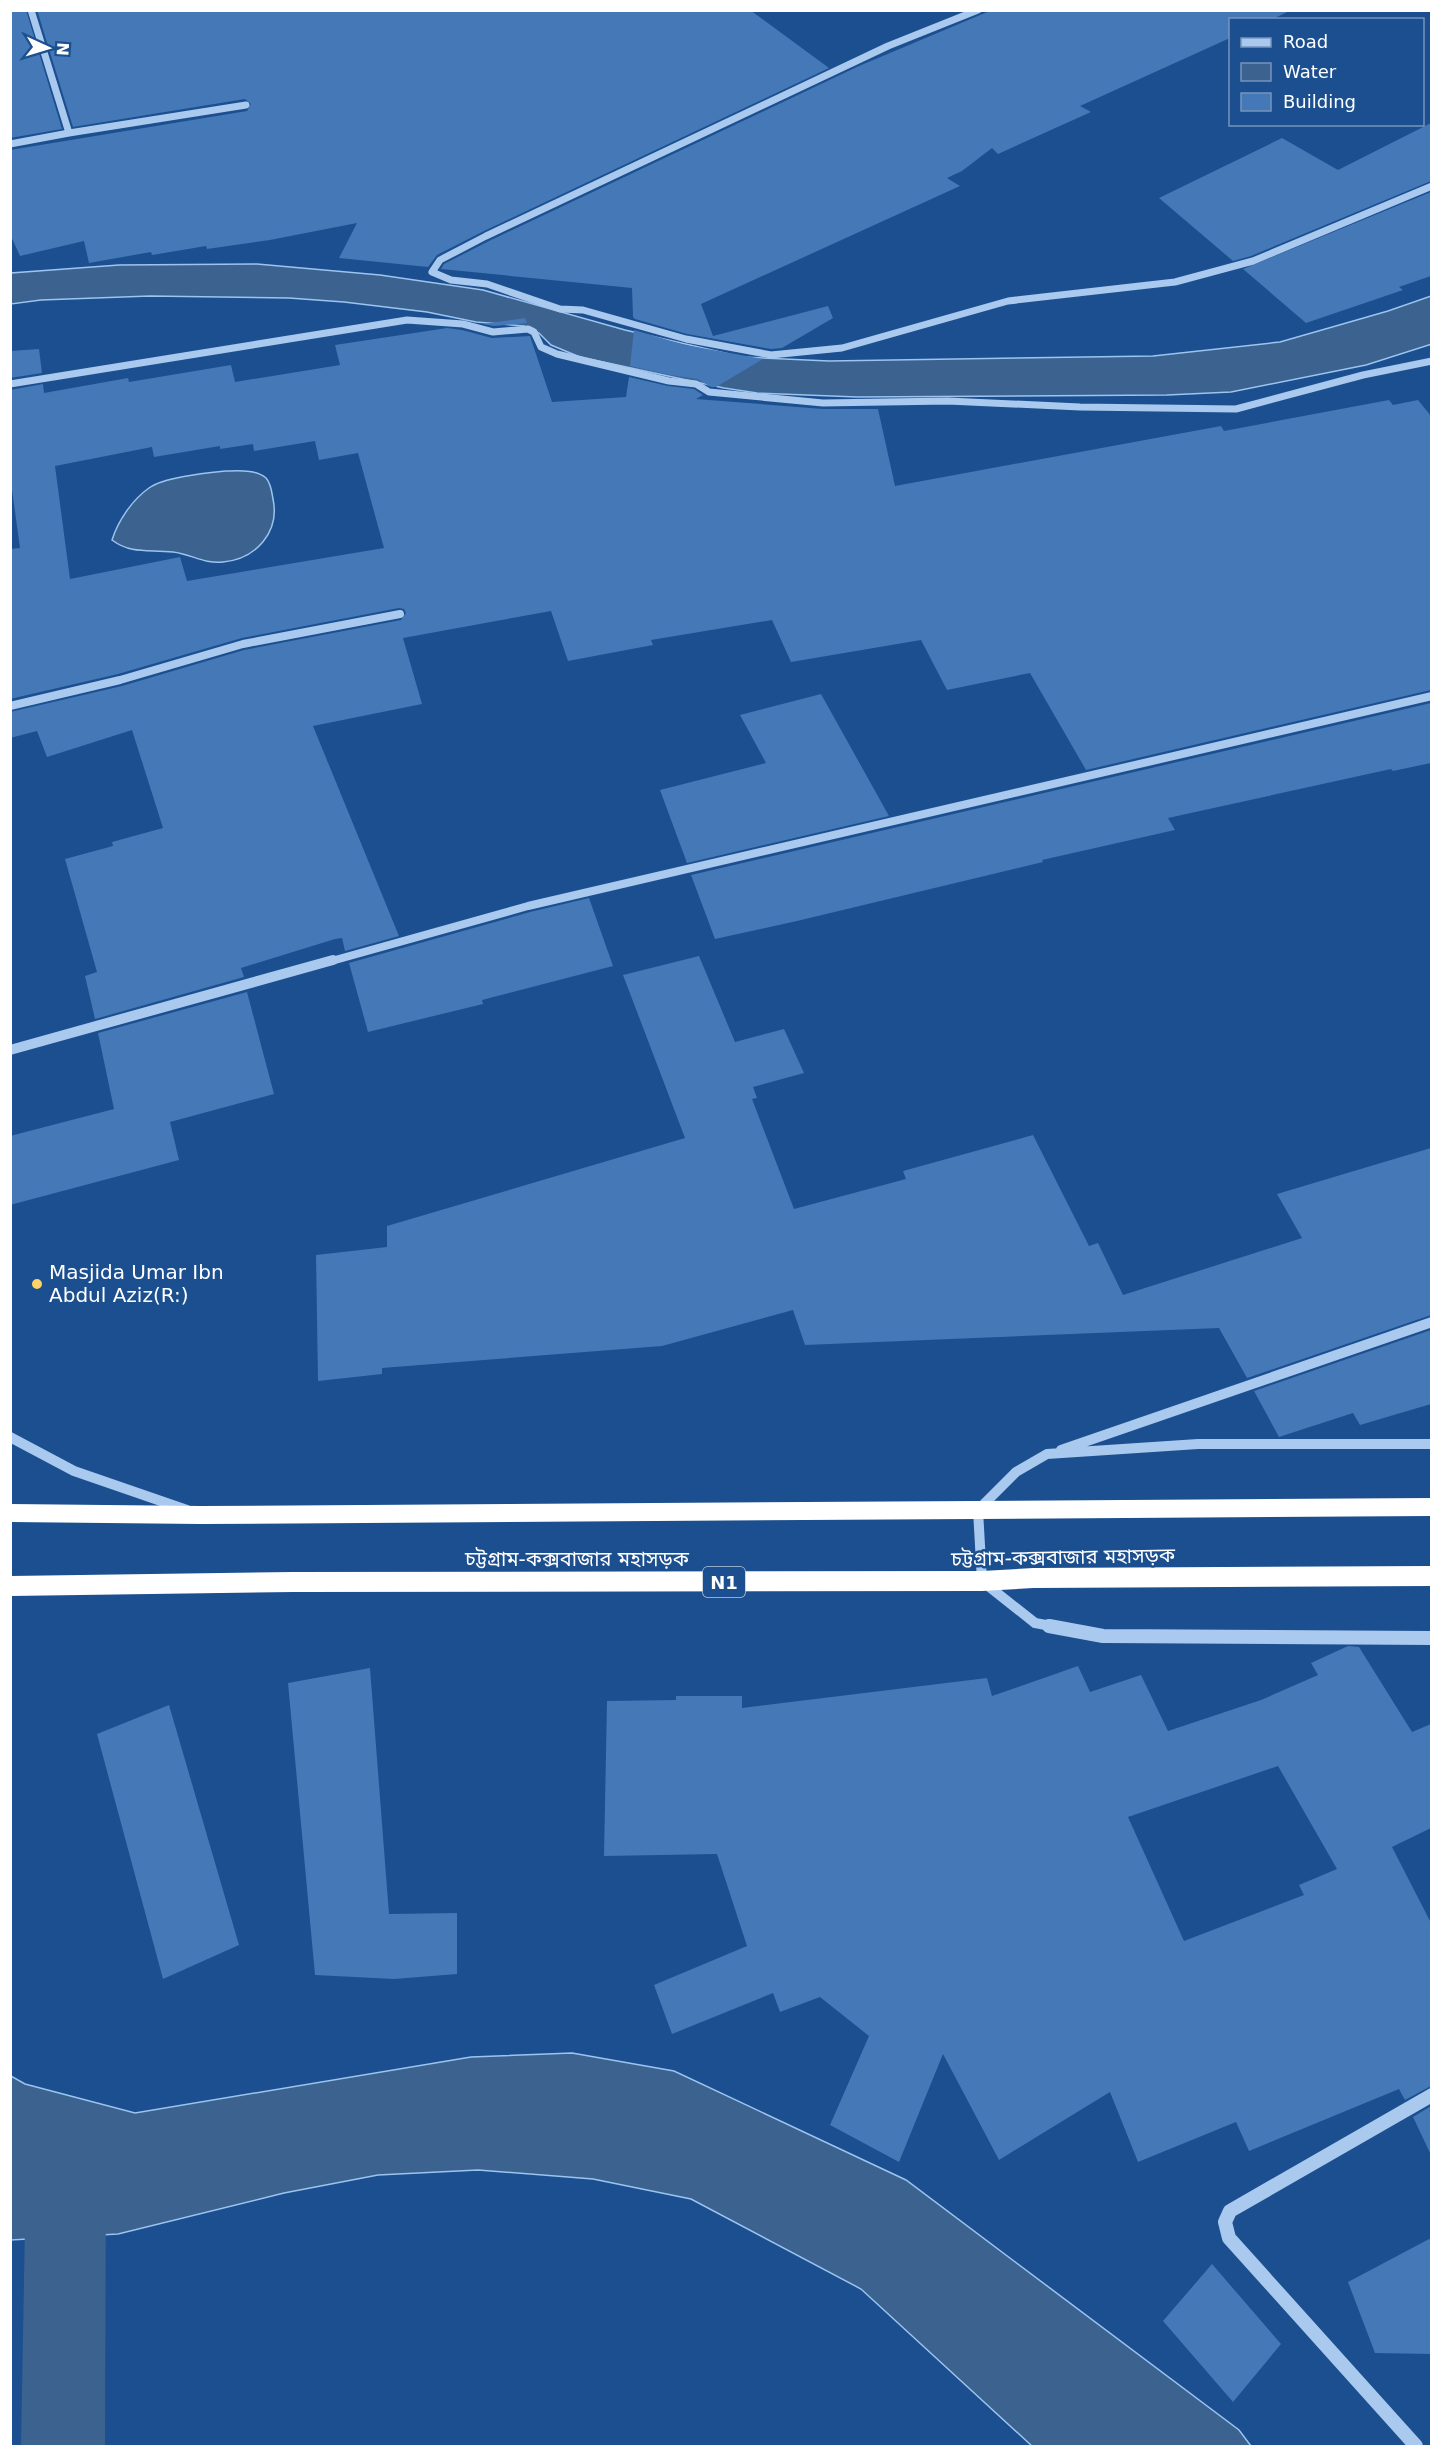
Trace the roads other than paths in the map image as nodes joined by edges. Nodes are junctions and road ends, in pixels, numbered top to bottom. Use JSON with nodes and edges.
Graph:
{"nodes":[{"id":1,"x":31,"y":10,"type":"edge"},
{"id":2,"x":978,"y":10,"type":"edge"},
{"id":3,"x":246,"y":105,"type":"dead end"},
{"id":4,"x":69,"y":133,"type":"junction"},
{"id":5,"x":10,"y":144,"type":"edge"},
{"id":6,"x":1431,"y":186,"type":"edge"},
{"id":7,"x":1431,"y":361,"type":"edge"},
{"id":8,"x":10,"y":384,"type":"edge"},
{"id":9,"x":400,"y":614,"type":"dead end"},
{"id":10,"x":1431,"y":696,"type":"edge"},
{"id":11,"x":10,"y":706,"type":"edge"},
{"id":12,"x":10,"y":1050,"type":"edge"},
{"id":13,"x":1431,"y":1322,"type":"edge"},
{"id":14,"x":10,"y":1437,"type":"edge"},
{"id":15,"x":1431,"y":1444,"type":"edge"},
{"id":16,"x":1047,"y":1454,"type":"junction"},
{"id":17,"x":1431,"y":1507,"type":"edge"},
{"id":18,"x":978,"y":1510,"type":"junction"},
{"id":19,"x":10,"y":1513,"type":"edge"},
{"id":20,"x":201,"y":1515,"type":"junction"},
{"id":21,"x":1431,"y":1576,"type":"edge"},
{"id":22,"x":982,"y":1581,"type":"junction"},
{"id":23,"x":14,"y":1586,"type":"edge"},
{"id":24,"x":1431,"y":1638,"type":"edge"},
{"id":25,"x":1431,"y":2095,"type":"edge"},
{"id":26,"x":1416,"y":2446,"type":"edge"}],
"edges":[{"from":1,"to":4,"type":"street"},
{"from":2,"to":6,"type":"street"},
{"from":3,"to":4,"type":"street"},
{"from":4,"to":5,"type":"street"},
{"from":7,"to":8,"type":"street"},
{"from":9,"to":11,"type":"street"},
{"from":10,"to":12,"type":"street"},
{"from":13,"to":16,"type":"street"},
{"from":14,"to":20,"type":"street"},
{"from":15,"to":16,"type":"street"},
{"from":16,"to":18,"type":"street"},
{"from":17,"to":18,"type":"highway"},
{"from":18,"to":20,"type":"highway"},
{"from":18,"to":22,"type":"street"},
{"from":19,"to":20,"type":"highway"},
{"from":21,"to":22,"type":"highway","name":"চট্টগ্রাম-কক্সবাজার মহাসড়ক","number":"N1"},
{"from":22,"to":23,"type":"highway","name":"চট্টগ্রাম-কক্সবাজার মহাসড়ক","number":"N1"},
{"from":22,"to":24,"type":"street"},
{"from":25,"to":26,"type":"street"}]}
